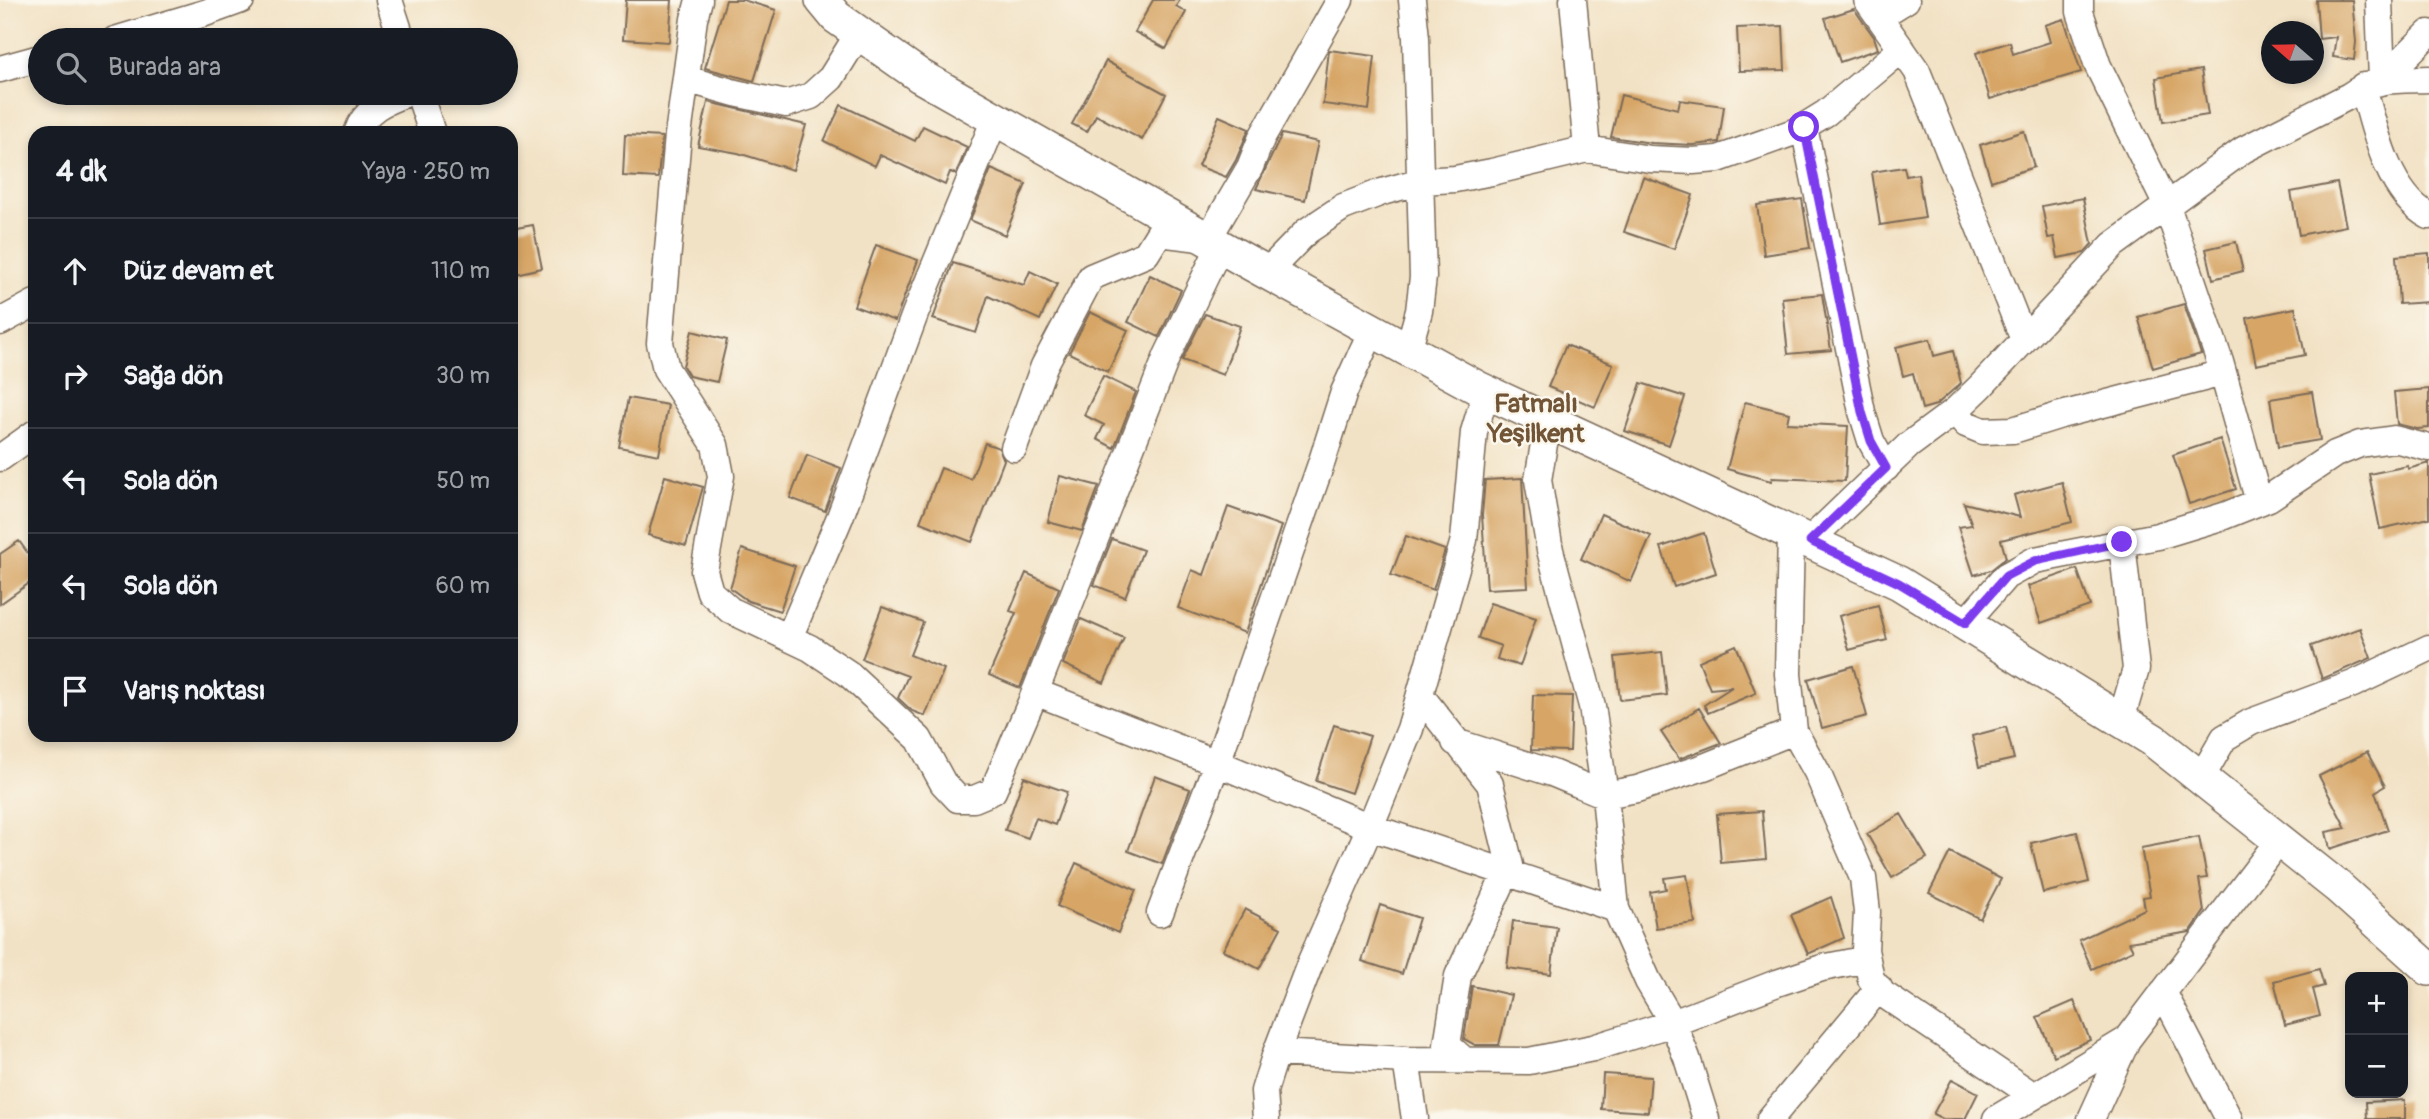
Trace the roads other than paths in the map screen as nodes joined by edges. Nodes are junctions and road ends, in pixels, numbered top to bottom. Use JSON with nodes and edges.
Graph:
{"nodes":[{"id":1,"x":241,"y":0,"type":"edge"},
{"id":2,"x":388,"y":0,"type":"edge"},
{"id":3,"x":699,"y":0,"type":"edge"},
{"id":4,"x":822,"y":0,"type":"edge"},
{"id":5,"x":1340,"y":0,"type":"edge"},
{"id":6,"x":1412,"y":0,"type":"edge"},
{"id":7,"x":1573,"y":0,"type":"edge"},
{"id":8,"x":1906,"y":0,"type":"edge"},
{"id":9,"x":2080,"y":0,"type":"edge"},
{"id":10,"x":2379,"y":0,"type":"edge"},
{"id":11,"x":1873,"y":8,"type":"edge"},
{"id":12,"x":154,"y":28,"type":"edge"},
{"id":13,"x":398,"y":28,"type":"edge"},
{"id":14,"x":859,"y":33,"type":"junction"},
{"id":15,"x":2429,"y":33,"type":"edge"},
{"id":16,"x":1902,"y":49,"type":"junction"},
{"id":17,"x":28,"y":61,"type":"edge"},
{"id":18,"x":0,"y":69,"type":"edge"},
{"id":19,"x":686,"y":79,"type":"junction"},
{"id":20,"x":2429,"y":79,"type":"edge"},
{"id":21,"x":2372,"y":83,"type":"junction"},
{"id":22,"x":377,"y":105,"type":"edge"},
{"id":23,"x":423,"y":105,"type":"edge"},
{"id":24,"x":995,"y":119,"type":"junction"},
{"id":25,"x":359,"y":126,"type":"edge"},
{"id":26,"x":430,"y":126,"type":"edge"},
{"id":27,"x":1804,"y":127,"type":"junction"},
{"id":28,"x":1587,"y":149,"type":"junction"},
{"id":29,"x":1421,"y":181,"type":"junction"},
{"id":30,"x":2166,"y":206,"type":"junction"},
{"id":31,"x":2429,"y":216,"type":"edge"},
{"id":32,"x":1214,"y":243,"type":"junction"},
{"id":33,"x":1267,"y":272,"type":"junction"},
{"id":34,"x":28,"y":307,"type":"edge"},
{"id":35,"x":0,"y":322,"type":"edge"},
{"id":36,"x":1371,"y":330,"type":"junction"},
{"id":37,"x":2024,"y":340,"type":"junction"},
{"id":38,"x":1408,"y":350,"type":"junction"},
{"id":39,"x":2223,"y":373,"type":"junction"},
{"id":40,"x":1486,"y":392,"type":"junction"},
{"id":41,"x":1955,"y":411,"type":"junction"},
{"id":42,"x":1548,"y":420,"type":"junction"},
{"id":43,"x":28,"y":438,"type":"edge"},
{"id":44,"x":2429,"y":448,"type":"edge"},
{"id":45,"x":1014,"y":449,"type":"dead end"},
{"id":46,"x":0,"y":457,"type":"edge"},
{"id":47,"x":1886,"y":468,"type":"junction"},
{"id":48,"x":2259,"y":502,"type":"junction"},
{"id":49,"x":1800,"y":537,"type":"junction"},
{"id":50,"x":2122,"y":542,"type":"junction"},
{"id":51,"x":1965,"y":623,"type":"junction"},
{"id":52,"x":789,"y":638,"type":"junction"},
{"id":53,"x":2429,"y":648,"type":"edge"},
{"id":54,"x":1035,"y":692,"type":"junction"},
{"id":55,"x":1420,"y":695,"type":"junction"},
{"id":56,"x":2120,"y":720,"type":"junction"},
{"id":57,"x":1410,"y":729,"type":"junction"},
{"id":58,"x":1794,"y":731,"type":"junction"},
{"id":59,"x":1458,"y":743,"type":"junction"},
{"id":60,"x":1217,"y":763,"type":"junction"},
{"id":61,"x":2201,"y":778,"type":"junction"},
{"id":62,"x":1605,"y":795,"type":"junction"},
{"id":63,"x":1370,"y":827,"type":"junction"},
{"id":64,"x":2280,"y":840,"type":"junction"},
{"id":65,"x":1507,"y":874,"type":"junction"},
{"id":66,"x":1616,"y":909,"type":"junction"},
{"id":67,"x":1160,"y":913,"type":"dead end"},
{"id":68,"x":1867,"y":959,"type":"junction"},
{"id":69,"x":2429,"y":969,"type":"edge"},
{"id":70,"x":1879,"y":988,"type":"junction"},
{"id":71,"x":2163,"y":992,"type":"junction"},
{"id":72,"x":1673,"y":1023,"type":"junction"},
{"id":73,"x":2127,"y":1040,"type":"junction"},
{"id":74,"x":1276,"y":1053,"type":"junction"},
{"id":75,"x":1406,"y":1060,"type":"junction"},
{"id":76,"x":1464,"y":1060,"type":"junction"},
{"id":77,"x":2034,"y":1096,"type":"junction"},
{"id":78,"x":1266,"y":1119,"type":"edge"},
{"id":79,"x":1415,"y":1119,"type":"edge"},
{"id":80,"x":1706,"y":1119,"type":"edge"},
{"id":81,"x":1770,"y":1119,"type":"edge"},
{"id":82,"x":1996,"y":1119,"type":"edge"},
{"id":83,"x":2091,"y":1119,"type":"edge"},
{"id":84,"x":2230,"y":1119,"type":"edge"}],
"edges":[{"from":1,"to":12,"type":"street"},
{"from":2,"to":13,"type":"street"},
{"from":3,"to":19,"type":"street"},
{"from":4,"to":14,"type":"street"},
{"from":5,"to":32,"type":"street"},
{"from":6,"to":29,"type":"street"},
{"from":7,"to":28,"type":"street"},
{"from":8,"to":11,"type":"street"},
{"from":9,"to":30,"type":"street"},
{"from":10,"to":21,"type":"street"},
{"from":11,"to":16,"type":"street"},
{"from":14,"to":19,"type":"street"},
{"from":14,"to":24,"type":"street"},
{"from":15,"to":21,"type":"street"},
{"from":16,"to":27,"type":"street"},
{"from":16,"to":37,"type":"street"},
{"from":17,"to":18,"type":"street"},
{"from":19,"to":52,"type":"street"},
{"from":20,"to":21,"type":"street"},
{"from":21,"to":30,"type":"street"},
{"from":21,"to":31,"type":"street"},
{"from":22,"to":25,"type":"street"},
{"from":23,"to":26,"type":"street"},
{"from":24,"to":32,"type":"street"},
{"from":24,"to":52,"type":"street"},
{"from":27,"to":28,"type":"street"},
{"from":27,"to":47,"type":"street"},
{"from":28,"to":29,"type":"street"},
{"from":29,"to":33,"type":"street"},
{"from":29,"to":38,"type":"street"},
{"from":30,"to":37,"type":"street"},
{"from":30,"to":39,"type":"street"},
{"from":32,"to":33,"type":"street"},
{"from":32,"to":45,"type":"street"},
{"from":32,"to":54,"type":"street"},
{"from":33,"to":36,"type":"street"},
{"from":34,"to":35,"type":"street"},
{"from":36,"to":38,"type":"street"},
{"from":36,"to":60,"type":"street"},
{"from":37,"to":41,"type":"street"},
{"from":38,"to":40,"type":"street"},
{"from":39,"to":41,"type":"street"},
{"from":39,"to":48,"type":"street"},
{"from":40,"to":42,"type":"street"},
{"from":40,"to":55,"type":"street"},
{"from":41,"to":47,"type":"street"},
{"from":42,"to":49,"type":"street"},
{"from":42,"to":62,"type":"street"},
{"from":43,"to":46,"type":"street"},
{"from":44,"to":48,"type":"street"},
{"from":47,"to":49,"type":"street"},
{"from":48,"to":50,"type":"street"},
{"from":49,"to":51,"type":"street"},
{"from":49,"to":58,"type":"street"},
{"from":50,"to":51,"type":"street"},
{"from":50,"to":56,"type":"street"},
{"from":51,"to":56,"type":"street"},
{"from":52,"to":54,"type":"street"},
{"from":53,"to":61,"type":"street"},
{"from":54,"to":60,"type":"street"},
{"from":55,"to":57,"type":"street"},
{"from":55,"to":59,"type":"street"},
{"from":56,"to":61,"type":"street"},
{"from":57,"to":59,"type":"street"},
{"from":57,"to":63,"type":"street"},
{"from":58,"to":62,"type":"street"},
{"from":58,"to":68,"type":"street"},
{"from":59,"to":62,"type":"street"},
{"from":59,"to":65,"type":"street"},
{"from":60,"to":63,"type":"street"},
{"from":60,"to":67,"type":"street"},
{"from":61,"to":64,"type":"street"},
{"from":62,"to":66,"type":"street"},
{"from":63,"to":65,"type":"street"},
{"from":63,"to":74,"type":"street"},
{"from":64,"to":69,"type":"street"},
{"from":64,"to":71,"type":"street"},
{"from":65,"to":66,"type":"street"},
{"from":65,"to":76,"type":"street"},
{"from":66,"to":72,"type":"street"},
{"from":68,"to":70,"type":"street"},
{"from":68,"to":72,"type":"street"},
{"from":70,"to":77,"type":"street"},
{"from":70,"to":81,"type":"street"},
{"from":71,"to":73,"type":"street"},
{"from":71,"to":84,"type":"street"},
{"from":72,"to":76,"type":"street"},
{"from":72,"to":80,"type":"street"},
{"from":73,"to":77,"type":"street"},
{"from":73,"to":83,"type":"street"},
{"from":74,"to":75,"type":"street"},
{"from":74,"to":78,"type":"street"},
{"from":75,"to":76,"type":"street"},
{"from":75,"to":79,"type":"street"},
{"from":77,"to":82,"type":"street"}]}
